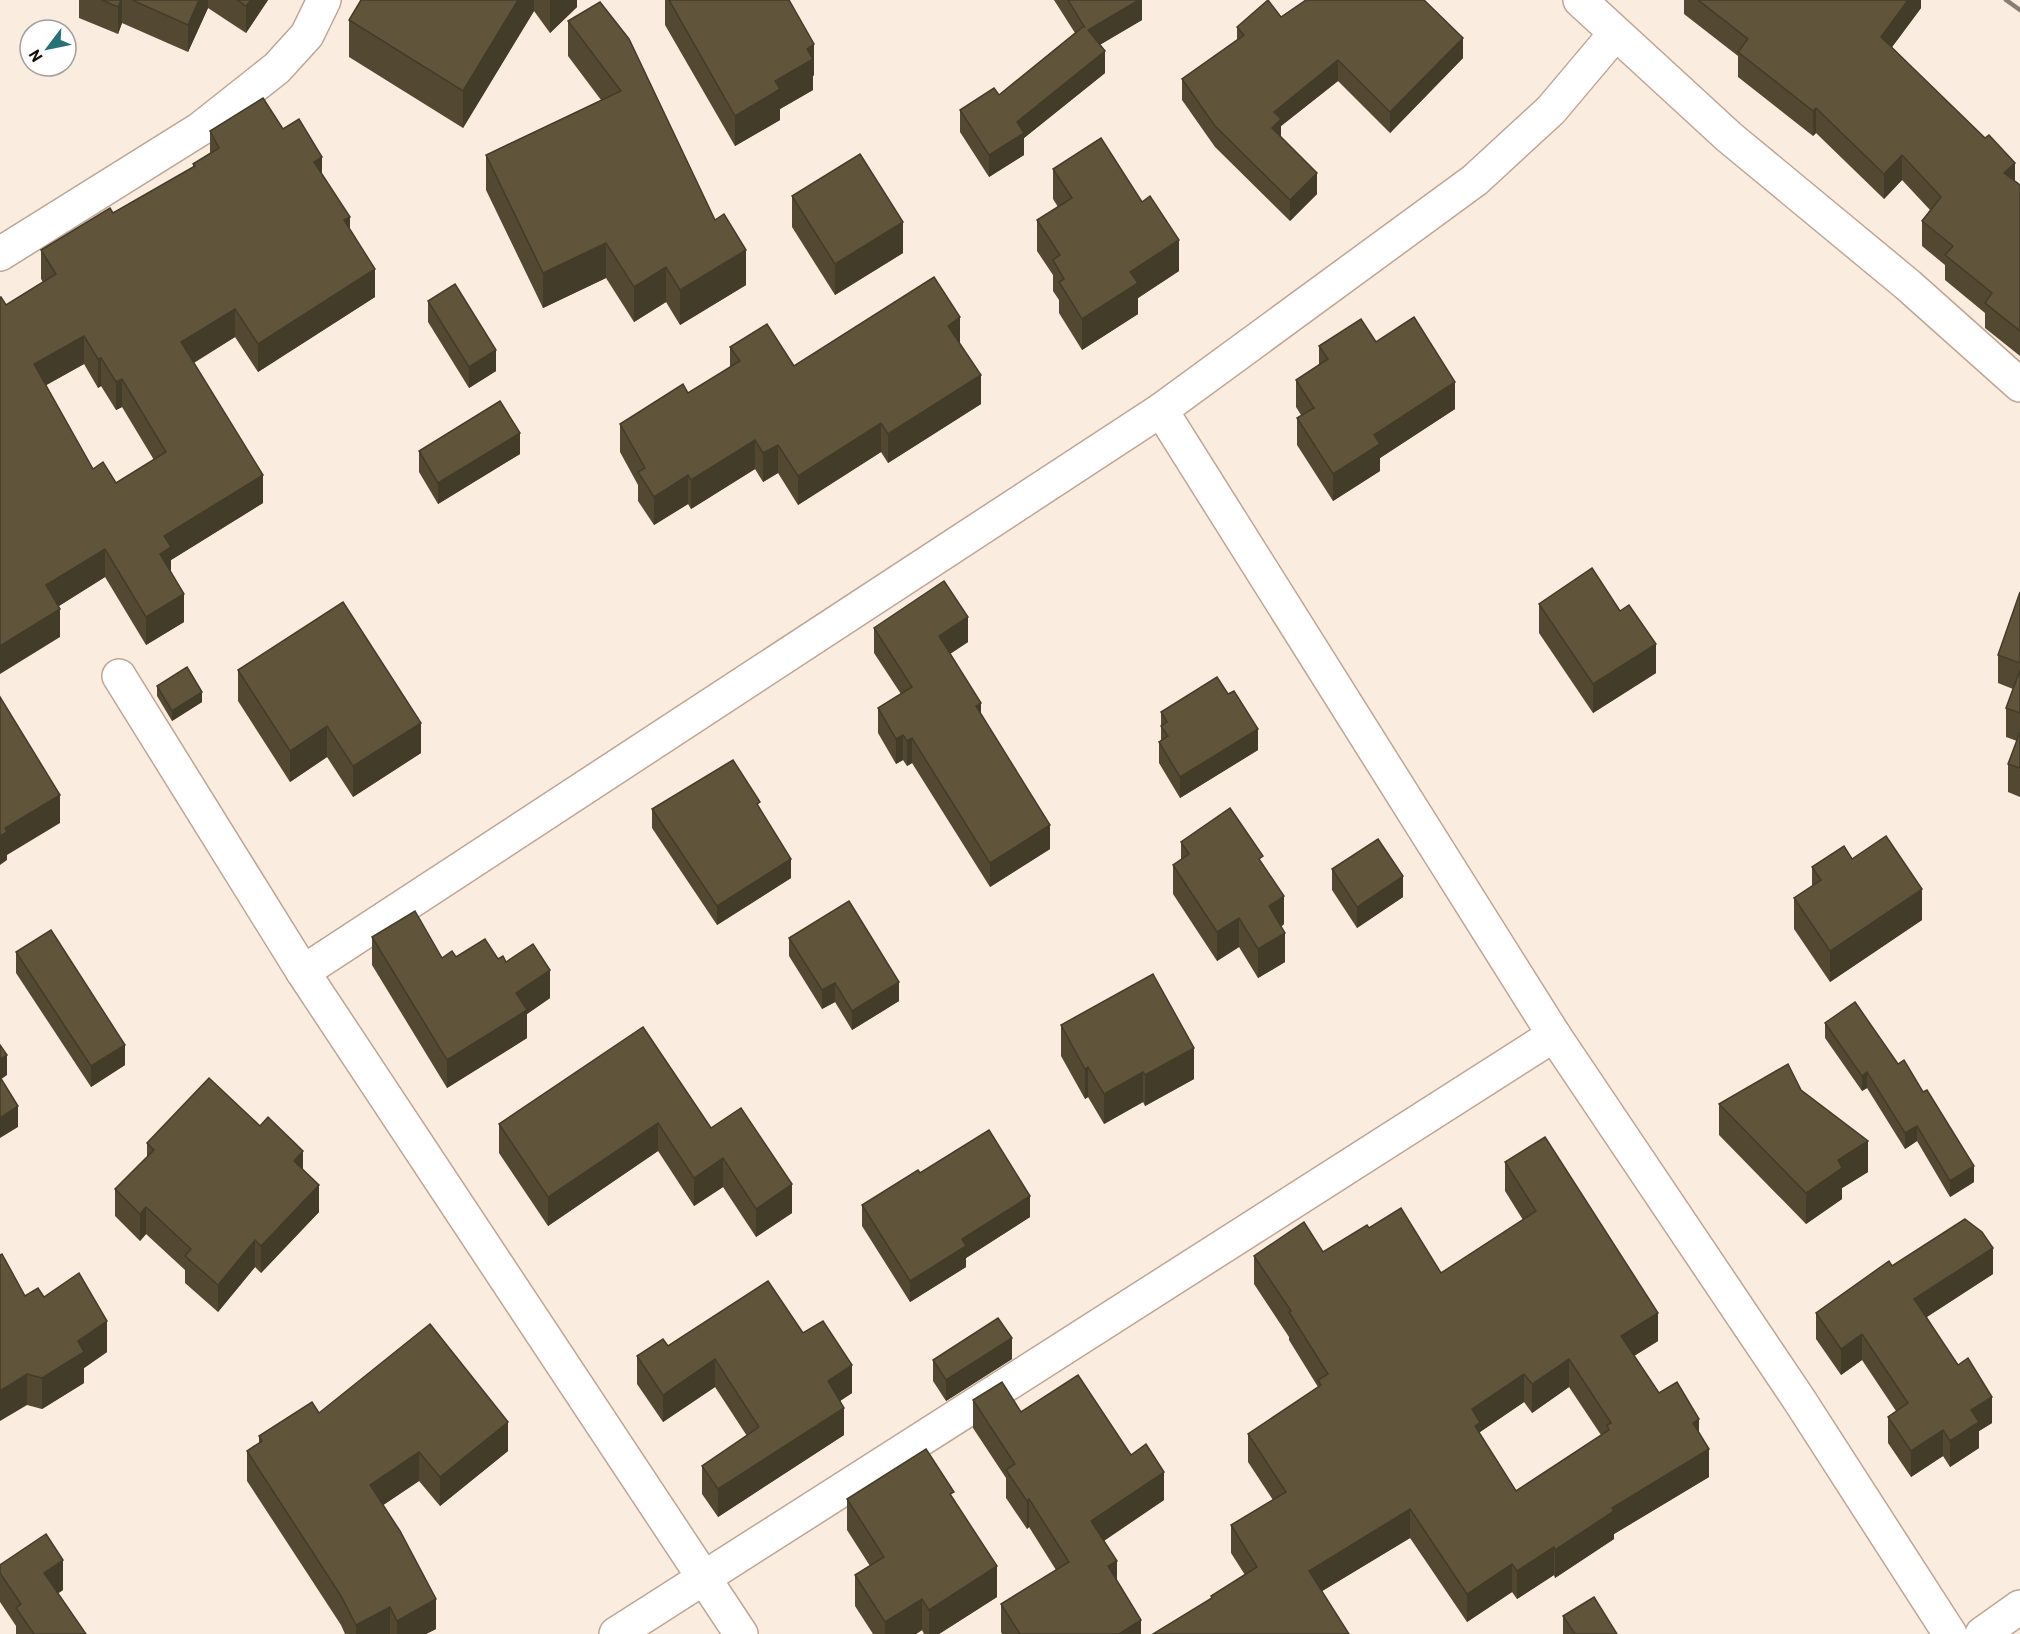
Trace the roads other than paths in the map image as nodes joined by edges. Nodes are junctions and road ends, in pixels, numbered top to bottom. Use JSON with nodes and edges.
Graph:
{"nodes":[{"id":1,"x":324,"y":0,"type":"edge"},
{"id":2,"x":1580,"y":0,"type":"edge"},
{"id":3,"x":1615,"y":34,"type":"junction"},
{"id":4,"x":0,"y":254,"type":"edge"},
{"id":5,"x":2020,"y":385,"type":"edge"},
{"id":6,"x":1161,"y":410,"type":"junction"},
{"id":7,"x":119,"y":676,"type":"dead end"},
{"id":8,"x":303,"y":972,"type":"junction"},
{"id":9,"x":1554,"y":1035,"type":"junction"},
{"id":10,"x":703,"y":1578,"type":"junction"},
{"id":11,"x":2020,"y":1607,"type":"edge"},
{"id":12,"x":616,"y":1634,"type":"edge"},
{"id":13,"x":741,"y":1634,"type":"edge"},
{"id":14,"x":1950,"y":1634,"type":"edge"},
{"id":15,"x":1982,"y":1634,"type":"edge"}],
"edges":[{"from":1,"to":4,"type":"street"},
{"from":2,"to":3,"type":"street"},
{"from":3,"to":5,"type":"street"},
{"from":3,"to":6,"type":"street"},
{"from":6,"to":8,"type":"street"},
{"from":6,"to":9,"type":"street"},
{"from":7,"to":8,"type":"street"},
{"from":8,"to":10,"type":"street"},
{"from":9,"to":10,"type":"street"},
{"from":9,"to":14,"type":"street"},
{"from":10,"to":12,"type":"street"},
{"from":10,"to":13,"type":"street"},
{"from":11,"to":15,"type":"street"}]}
